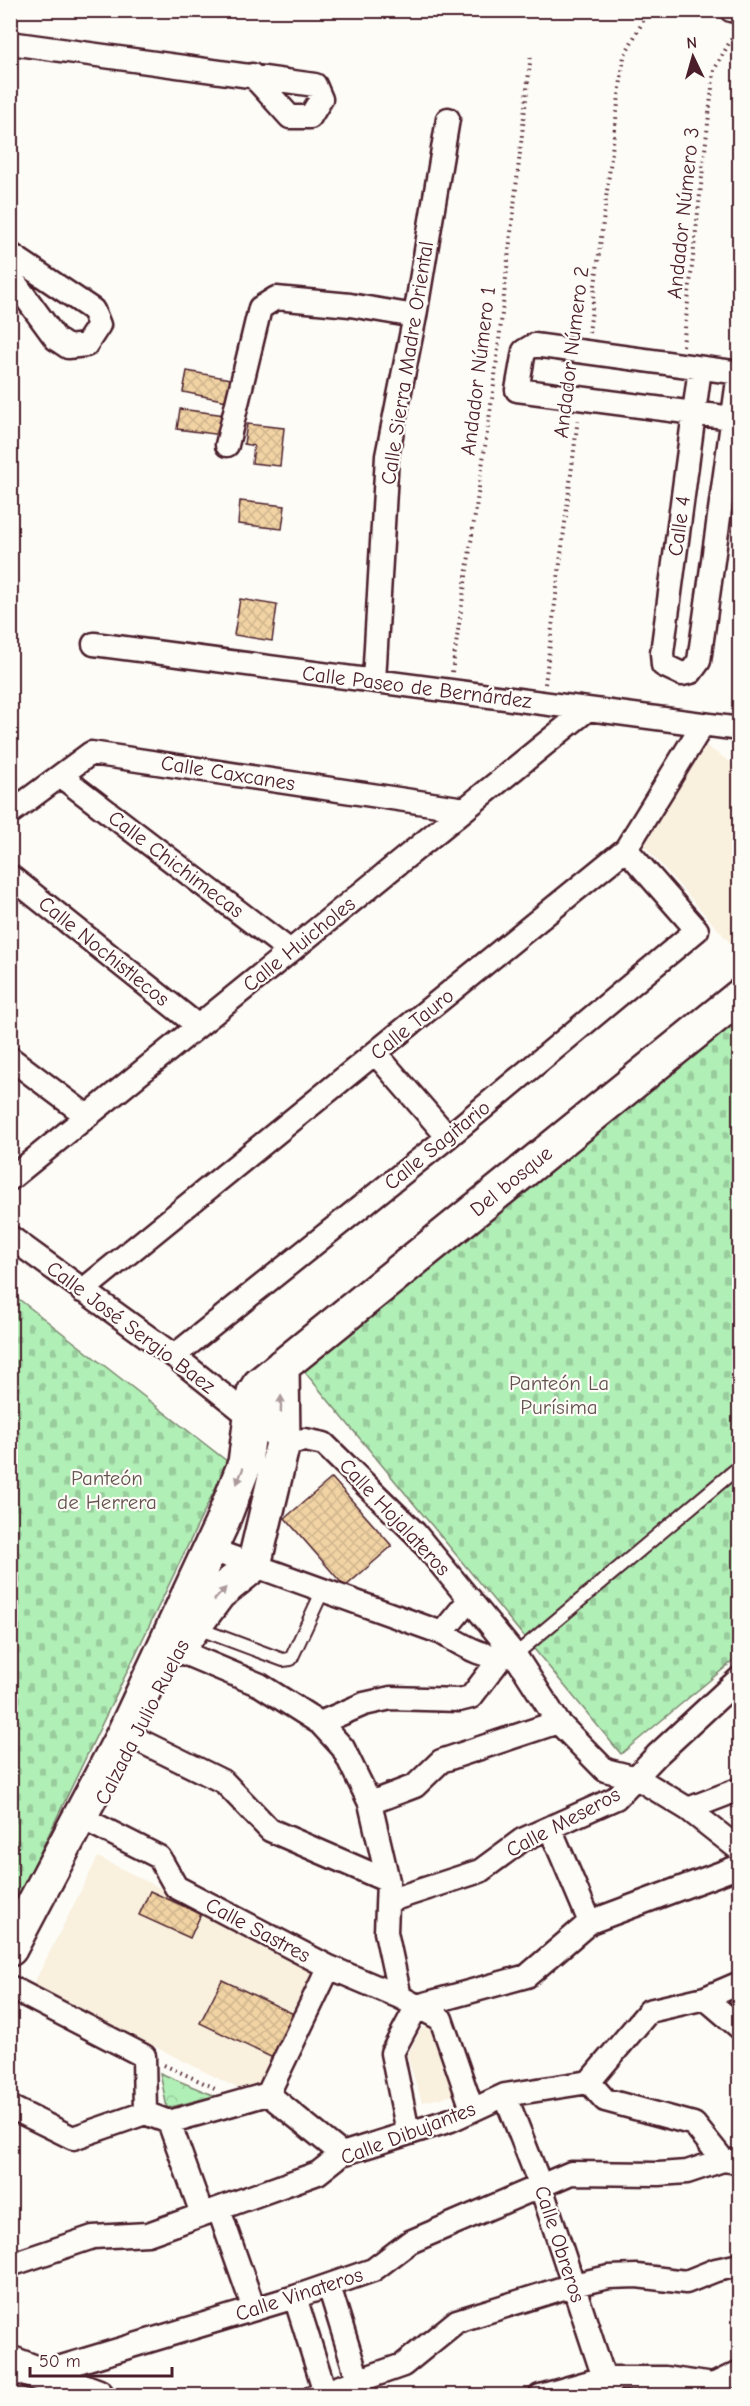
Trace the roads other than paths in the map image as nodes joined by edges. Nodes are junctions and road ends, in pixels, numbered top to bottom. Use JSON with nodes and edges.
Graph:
{"nodes":[{"id":1,"x":731,"y":10,"type":"edge"},
{"id":2,"x":740,"y":12,"type":"edge"},
{"id":3,"x":10,"y":43,"type":"edge"},
{"id":4,"x":252,"y":75,"type":"dead end"},
{"id":5,"x":448,"y":118,"type":"dead end"},
{"id":6,"x":10,"y":254,"type":"edge"},
{"id":7,"x":10,"y":276,"type":"edge"},
{"id":8,"x":415,"y":316,"type":"junction"},
{"id":9,"x":691,"y":366,"type":"junction"},
{"id":10,"x":739,"y":373,"type":"edge"},
{"id":11,"x":694,"y":413,"type":"junction"},
{"id":12,"x":736,"y":418,"type":"edge"},
{"id":13,"x":227,"y":445,"type":"dead end"},
{"id":14,"x":94,"y":644,"type":"dead end"},
{"id":15,"x":374,"y":681,"type":"junction"},
{"id":16,"x":588,"y":709,"type":"junction"},
{"id":17,"x":704,"y":724,"type":"junction"},
{"id":18,"x":740,"y":729,"type":"edge"},
{"id":19,"x":62,"y":777,"type":"junction"},
{"id":20,"x":465,"y":809,"type":"junction"},
{"id":21,"x":10,"y":813,"type":"edge"},
{"id":22,"x":626,"y":849,"type":"junction"},
{"id":23,"x":10,"y":876,"type":"edge"},
{"id":24,"x":290,"y":951,"type":"junction"},
{"id":25,"x":740,"y":996,"type":"edge"},
{"id":26,"x":198,"y":1026,"type":"junction"},
{"id":27,"x":376,"y":1054,"type":"junction"},
{"id":28,"x":10,"y":1058,"type":"edge"},
{"id":29,"x":87,"y":1116,"type":"junction"},
{"id":30,"x":448,"y":1137,"type":"junction"},
{"id":31,"x":10,"y":1179,"type":"edge"},
{"id":32,"x":10,"y":1237,"type":"edge"},
{"id":33,"x":82,"y":1291,"type":"junction"},
{"id":34,"x":174,"y":1356,"type":"junction"},
{"id":35,"x":282,"y":1366,"type":"junction"},
{"id":36,"x":250,"y":1419,"type":"junction"},
{"id":37,"x":283,"y":1443,"type":"junction"},
{"id":38,"x":740,"y":1466,"type":"edge"},
{"id":39,"x":209,"y":1549,"type":"junction"},
{"id":40,"x":254,"y":1565,"type":"junction"},
{"id":41,"x":322,"y":1590,"type":"junction"},
{"id":42,"x":470,"y":1599,"type":"junction"},
{"id":43,"x":442,"y":1633,"type":"junction"},
{"id":44,"x":177,"y":1635,"type":"junction"},
{"id":45,"x":507,"y":1657,"type":"junction"},
{"id":46,"x":740,"y":1678,"type":"edge"},
{"id":47,"x":558,"y":1722,"type":"junction"},
{"id":48,"x":320,"y":1723,"type":"junction"},
{"id":49,"x":129,"y":1735,"type":"junction"},
{"id":50,"x":636,"y":1778,"type":"junction"},
{"id":51,"x":740,"y":1789,"type":"edge"},
{"id":52,"x":370,"y":1803,"type":"junction"},
{"id":53,"x":688,"y":1809,"type":"junction"},
{"id":54,"x":85,"y":1820,"type":"junction"},
{"id":55,"x":550,"y":1828,"type":"junction"},
{"id":56,"x":740,"y":1850,"type":"edge"},
{"id":57,"x":740,"y":1866,"type":"edge"},
{"id":58,"x":388,"y":1891,"type":"junction"},
{"id":59,"x":590,"y":1922,"type":"junction"},
{"id":60,"x":10,"y":1949,"type":"edge"},
{"id":61,"x":329,"y":1967,"type":"junction"},
{"id":62,"x":10,"y":1975,"type":"edge"},
{"id":63,"x":740,"y":1983,"type":"edge"},
{"id":64,"x":10,"y":1987,"type":"edge"},
{"id":65,"x":705,"y":1998,"type":"junction"},
{"id":66,"x":408,"y":2001,"type":"junction"},
{"id":67,"x":740,"y":2028,"type":"edge"},
{"id":68,"x":589,"y":2082,"type":"junction"},
{"id":69,"x":268,"y":2094,"type":"junction"},
{"id":70,"x":505,"y":2095,"type":"junction"},
{"id":71,"x":10,"y":2107,"type":"edge"},
{"id":72,"x":472,"y":2109,"type":"junction"},
{"id":73,"x":145,"y":2113,"type":"junction"},
{"id":74,"x":169,"y":2122,"type":"junction"},
{"id":75,"x":408,"y":2133,"type":"junction"},
{"id":76,"x":342,"y":2154,"type":"junction"},
{"id":77,"x":731,"y":2161,"type":"edge"},
{"id":78,"x":541,"y":2187,"type":"junction"},
{"id":79,"x":211,"y":2212,"type":"junction"},
{"id":80,"x":10,"y":2265,"type":"edge"},
{"id":81,"x":740,"y":2265,"type":"edge"},
{"id":82,"x":573,"y":2285,"type":"junction"},
{"id":83,"x":329,"y":2286,"type":"junction"},
{"id":84,"x":295,"y":2296,"type":"junction"},
{"id":85,"x":254,"y":2309,"type":"junction"},
{"id":86,"x":24,"y":2368,"type":"edge"},
{"id":87,"x":740,"y":2372,"type":"edge"},
{"id":88,"x":358,"y":2380,"type":"junction"},
{"id":89,"x":607,"y":2387,"type":"edge"},
{"id":90,"x":319,"y":2394,"type":"edge"},
{"id":91,"x":97,"y":2396,"type":"edge"},
{"id":92,"x":540,"y":2396,"type":"edge"}],
"edges":[{"from":1,"to":2,"type":"street"},
{"from":3,"to":4,"type":"street"},
{"from":5,"to":8,"type":"street","name":"Calle Sierra Madre Oriental"},
{"from":6,"to":7,"type":"street"},
{"from":8,"to":13,"type":"street"},
{"from":8,"to":15,"type":"street","name":"Calle Sierra Madre Oriental"},
{"from":9,"to":10,"type":"street"},
{"from":9,"to":11,"type":"street","name":"Calle 4"},
{"from":9,"to":11,"type":"street"},
{"from":10,"to":12,"type":"street"},
{"from":11,"to":12,"type":"street"},
{"from":11,"to":12,"type":"street","name":"Calle 4"},
{"from":14,"to":15,"type":"street","name":"Calle Paseo de Bernárdez"},
{"from":15,"to":16,"type":"street","name":"Calle Paseo de Bernárdez"},
{"from":16,"to":17,"type":"street","name":"Calle Paseo de Bernárdez"},
{"from":16,"to":20,"type":"street","name":"Calle Huicholes"},
{"from":17,"to":18,"type":"street","name":"Calle Paseo de Bernárdez"},
{"from":17,"to":22,"type":"street","name":"Calle Tauro"},
{"from":19,"to":20,"type":"street","name":"Calle Caxcanes"},
{"from":19,"to":21,"type":"street","name":"Calle Caxcanes"},
{"from":19,"to":24,"type":"street","name":"Calle Chichimecas"},
{"from":20,"to":24,"type":"street","name":"Calle Huicholes"},
{"from":22,"to":27,"type":"street","name":"Calle Tauro"},
{"from":22,"to":30,"type":"street","name":"Calle Sagitario"},
{"from":23,"to":26,"type":"street","name":"Calle Nochistlecos"},
{"from":24,"to":26,"type":"street","name":"Calle Huicholes"},
{"from":25,"to":35,"type":"main road","name":"Del bosque"},
{"from":26,"to":29,"type":"street","name":"Calle Huicholes"},
{"from":27,"to":30,"type":"street"},
{"from":27,"to":33,"type":"street","name":"Calle Tauro"},
{"from":28,"to":29,"type":"street"},
{"from":29,"to":31,"type":"street","name":"Calle Huicholes"},
{"from":30,"to":34,"type":"street","name":"Calle Sagitario"},
{"from":32,"to":33,"type":"street","name":"Calle José Sergio Baez"},
{"from":33,"to":34,"type":"street","name":"Calle José Sergio Baez"},
{"from":34,"to":36,"type":"street","name":"Calle José Sergio Baez"},
{"from":35,"to":36,"type":"main road","name":"Del bosque"},
{"from":37,"to":35,"type":"main road","one_way":true},
{"from":36,"to":37,"type":"street"},
{"from":36,"to":39,"type":"main road","name":"Calzada Julio Ruelas","one_way":true},
{"from":37,"to":40,"type":"main road"},
{"from":37,"to":42,"type":"street","name":"Calle Hojalateros"},
{"from":38,"to":45,"type":"lane"},
{"from":39,"to":40,"type":"street"},
{"from":39,"to":44,"type":"main road","name":"Calzada Julio Ruelas"},
{"from":40,"to":41,"type":"street"},
{"from":44,"to":40,"type":"main road","name":"Calzada Julio Ruelas","one_way":true},
{"from":41,"to":43,"type":"street"},
{"from":41,"to":44,"type":"lane"},
{"from":42,"to":43,"type":"street"},
{"from":42,"to":45,"type":"street","name":"Calle Hojalateros"},
{"from":43,"to":45,"type":"street"},
{"from":44,"to":48,"type":"street"},
{"from":44,"to":49,"type":"main road","name":"Calzada Julio Ruelas"},
{"from":45,"to":47,"type":"street","name":"Calle Hojalateros"},
{"from":45,"to":48,"type":"street"},
{"from":46,"to":50,"type":"street","name":"Calle Meseros"},
{"from":47,"to":50,"type":"street","name":"Calle Hojalateros"},
{"from":47,"to":52,"type":"street"},
{"from":48,"to":52,"type":"street"},
{"from":49,"to":54,"type":"main road","name":"Calzada Julio Ruelas"},
{"from":49,"to":58,"type":"street"},
{"from":50,"to":53,"type":"street","name":"Calle Hojalateros"},
{"from":50,"to":55,"type":"street","name":"Calle Meseros"},
{"from":51,"to":53,"type":"street"},
{"from":52,"to":58,"type":"street"},
{"from":53,"to":56,"type":"street","name":"Calle Hojalateros"},
{"from":54,"to":60,"type":"main road","name":"Calzada Julio Ruelas"},
{"from":54,"to":61,"type":"street","name":"Calle Sastres"},
{"from":54,"to":62,"type":"main road","name":"Calzada Julio Ruelas"},
{"from":55,"to":58,"type":"street","name":"Calle Meseros"},
{"from":55,"to":59,"type":"street"},
{"from":57,"to":59,"type":"street"},
{"from":58,"to":66,"type":"street"},
{"from":59,"to":66,"type":"street"},
{"from":61,"to":66,"type":"street","name":"Calle Sastres"},
{"from":61,"to":69,"type":"street"},
{"from":63,"to":65,"type":"street"},
{"from":64,"to":73,"type":"street"},
{"from":65,"to":67,"type":"street"},
{"from":65,"to":68,"type":"street"},
{"from":66,"to":72,"type":"street","name":"Calle Sastres"},
{"from":66,"to":75,"type":"street"},
{"from":68,"to":70,"type":"street","name":"Calle Dibujantes"},
{"from":68,"to":77,"type":"street","name":"Calle Vinateros"},
{"from":69,"to":74,"type":"street"},
{"from":69,"to":76,"type":"street"},
{"from":70,"to":72,"type":"street","name":"Calle Dibujantes"},
{"from":70,"to":78,"type":"street","name":"Calle Obreros"},
{"from":71,"to":73,"type":"street"},
{"from":72,"to":75,"type":"street","name":"Calle Dibujantes"},
{"from":73,"to":74,"type":"street"},
{"from":74,"to":79,"type":"street"},
{"from":75,"to":76,"type":"street","name":"Calle Dibujantes"},
{"from":76,"to":79,"type":"street","name":"Calle Dibujantes"},
{"from":77,"to":78,"type":"street","name":"Calle Vinateros"},
{"from":78,"to":82,"type":"street","name":"Calle Obreros"},
{"from":78,"to":83,"type":"street","name":"Calle Vinateros"},
{"from":79,"to":80,"type":"street","name":"Calle Dibujantes"},
{"from":79,"to":85,"type":"street"},
{"from":81,"to":82,"type":"street"},
{"from":82,"to":88,"type":"street"},
{"from":82,"to":89,"type":"street","name":"Calle Obreros"},
{"from":83,"to":84,"type":"street","name":"Calle Vinateros"},
{"from":83,"to":88,"type":"street"},
{"from":84,"to":85,"type":"street","name":"Calle Vinateros"},
{"from":84,"to":90,"type":"street"},
{"from":85,"to":86,"type":"street","name":"Calle Vinateros"},
{"from":86,"to":91,"type":"main road"},
{"from":87,"to":89,"type":"street"},
{"from":88,"to":90,"type":"street"},
{"from":89,"to":92,"type":"street"}]}
